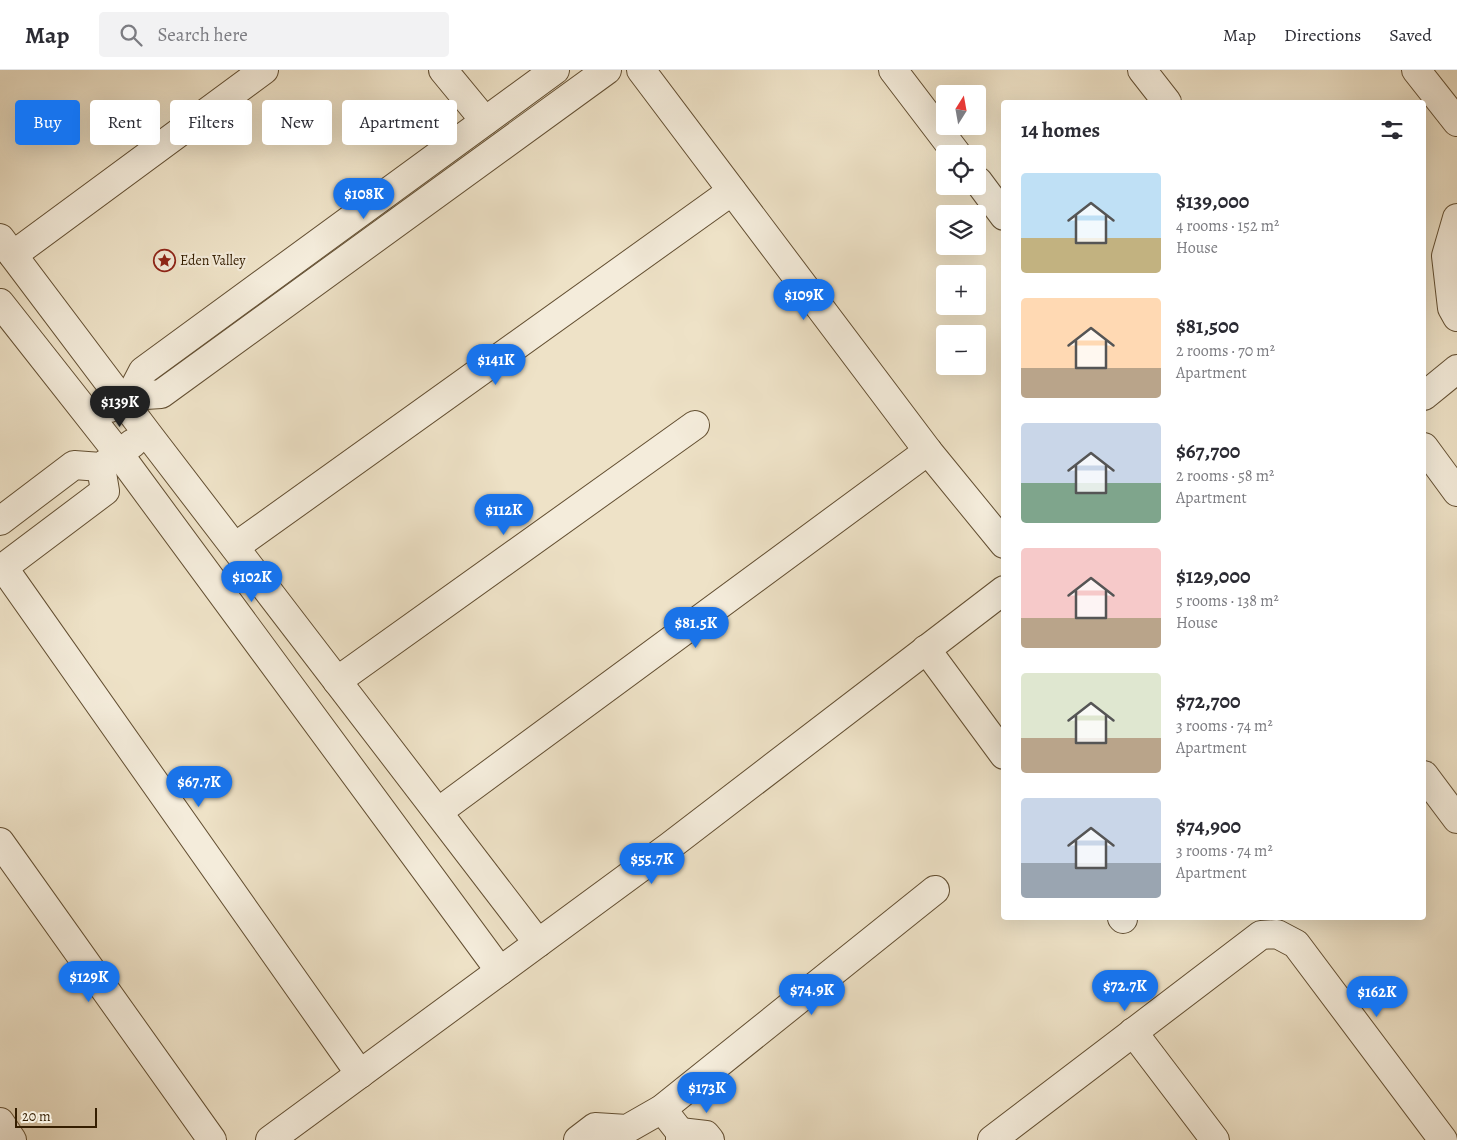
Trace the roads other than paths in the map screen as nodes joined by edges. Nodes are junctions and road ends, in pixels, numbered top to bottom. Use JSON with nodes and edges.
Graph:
{"nodes":[{"id":1,"x":264,"y":70,"type":"edge"},
{"id":2,"x":443,"y":70,"type":"edge"},
{"id":3,"x":554,"y":70,"type":"edge"},
{"id":4,"x":607,"y":70,"type":"edge"},
{"id":5,"x":641,"y":70,"type":"edge"},
{"id":6,"x":893,"y":70,"type":"edge"},
{"id":7,"x":1142,"y":70,"type":"edge"},
{"id":8,"x":1416,"y":70,"type":"edge"},
{"id":9,"x":1165,"y":100,"type":"edge"},
{"id":10,"x":485,"y":121,"type":"junction"},
{"id":11,"x":1457,"y":122,"type":"edge"},
{"id":12,"x":950,"y":145,"type":"edge"},
{"id":13,"x":732,"y":191,"type":"junction"},
{"id":14,"x":986,"y":192,"type":"edge"},
{"id":15,"x":1001,"y":212,"type":"edge"},
{"id":16,"x":1457,"y":218,"type":"edge"},
{"id":17,"x":7,"y":247,"type":"edge"},
{"id":18,"x":0,"y":303,"type":"edge"},
{"id":19,"x":1457,"y":317,"type":"edge"},
{"id":20,"x":1457,"y":369,"type":"edge"},
{"id":21,"x":1426,"y":394,"type":"edge"},
{"id":22,"x":126,"y":398,"type":"junction"},
{"id":23,"x":93,"y":421,"type":"junction"},
{"id":24,"x":695,"y":426,"type":"dead end"},
{"id":25,"x":147,"y":433,"type":"junction"},
{"id":26,"x":1426,"y":450,"type":"edge"},
{"id":27,"x":928,"y":451,"type":"junction"},
{"id":28,"x":110,"y":461,"type":"junction"},
{"id":29,"x":1457,"y":492,"type":"edge"},
{"id":30,"x":0,"y":521,"type":"edge"},
{"id":31,"x":1001,"y":540,"type":"edge"},
{"id":32,"x":235,"y":547,"type":"junction"},
{"id":33,"x":2,"y":569,"type":"edge"},
{"id":34,"x":1001,"y":592,"type":"edge"},
{"id":35,"x":926,"y":650,"type":"junction"},
{"id":36,"x":337,"y":681,"type":"junction"},
{"id":37,"x":1001,"y":751,"type":"edge"},
{"id":38,"x":1426,"y":778,"type":"edge"},
{"id":39,"x":438,"y":812,"type":"junction"},
{"id":40,"x":1457,"y":819,"type":"edge"},
{"id":41,"x":0,"y":842,"type":"edge"},
{"id":42,"x":935,"y":890,"type":"dead end"},
{"id":43,"x":538,"y":943,"type":"junction"},
{"id":44,"x":500,"y":971,"type":"junction"},
{"id":45,"x":1133,"y":1032,"type":"junction"},
{"id":46,"x":360,"y":1074,"type":"junction"},
{"id":47,"x":662,"y":1109,"type":"junction"},
{"id":48,"x":0,"y":1122,"type":"edge"},
{"id":49,"x":626,"y":1134,"type":"edge"},
{"id":50,"x":680,"y":1136,"type":"edge"},
{"id":51,"x":998,"y":1138,"type":"edge"},
{"id":52,"x":12,"y":1140,"type":"edge"},
{"id":53,"x":212,"y":1140,"type":"edge"},
{"id":54,"x":270,"y":1140,"type":"edge"},
{"id":55,"x":578,"y":1140,"type":"edge"},
{"id":56,"x":710,"y":1140,"type":"edge"},
{"id":57,"x":1215,"y":1140,"type":"edge"},
{"id":58,"x":1442,"y":1140,"type":"edge"}],
"edges":[{"from":1,"to":17,"type":"street"},
{"from":2,"to":10,"type":"street"},
{"from":3,"to":10,"type":"street"},
{"from":4,"to":22,"type":"street"},
{"from":5,"to":13,"type":"street"},
{"from":6,"to":12,"type":"street"},
{"from":7,"to":9,"type":"street"},
{"from":8,"to":11,"type":"street"},
{"from":10,"to":22,"type":"street"},
{"from":13,"to":27,"type":"street"},
{"from":13,"to":32,"type":"street"},
{"from":14,"to":15,"type":"street"},
{"from":16,"to":19,"type":"street"},
{"from":17,"to":22,"type":"street"},
{"from":18,"to":23,"type":"street"},
{"from":20,"to":21,"type":"street"},
{"from":22,"to":23,"type":"street"},
{"from":22,"to":25,"type":"street"},
{"from":23,"to":28,"type":"street"},
{"from":24,"to":36,"type":"street"},
{"from":25,"to":28,"type":"street"},
{"from":25,"to":32,"type":"street"},
{"from":26,"to":29,"type":"street"},
{"from":27,"to":31,"type":"street"},
{"from":27,"to":39,"type":"street"},
{"from":28,"to":30,"type":"street"},
{"from":28,"to":33,"type":"street"},
{"from":28,"to":44,"type":"street"},
{"from":32,"to":36,"type":"street"},
{"from":33,"to":46,"type":"street"},
{"from":34,"to":35,"type":"street"},
{"from":35,"to":37,"type":"street"},
{"from":35,"to":43,"type":"street"},
{"from":36,"to":39,"type":"street"},
{"from":38,"to":40,"type":"street"},
{"from":39,"to":43,"type":"street"},
{"from":41,"to":53,"type":"street"},
{"from":42,"to":47,"type":"street"},
{"from":43,"to":44,"type":"street"},
{"from":44,"to":46,"type":"street"},
{"from":45,"to":51,"type":"street"},
{"from":45,"to":57,"type":"street"},
{"from":45,"to":58,"type":"street"},
{"from":46,"to":54,"type":"street"},
{"from":47,"to":49,"type":"street"},
{"from":47,"to":50,"type":"street"},
{"from":48,"to":52,"type":"street"},
{"from":49,"to":55,"type":"street"},
{"from":50,"to":56,"type":"street"}]}
